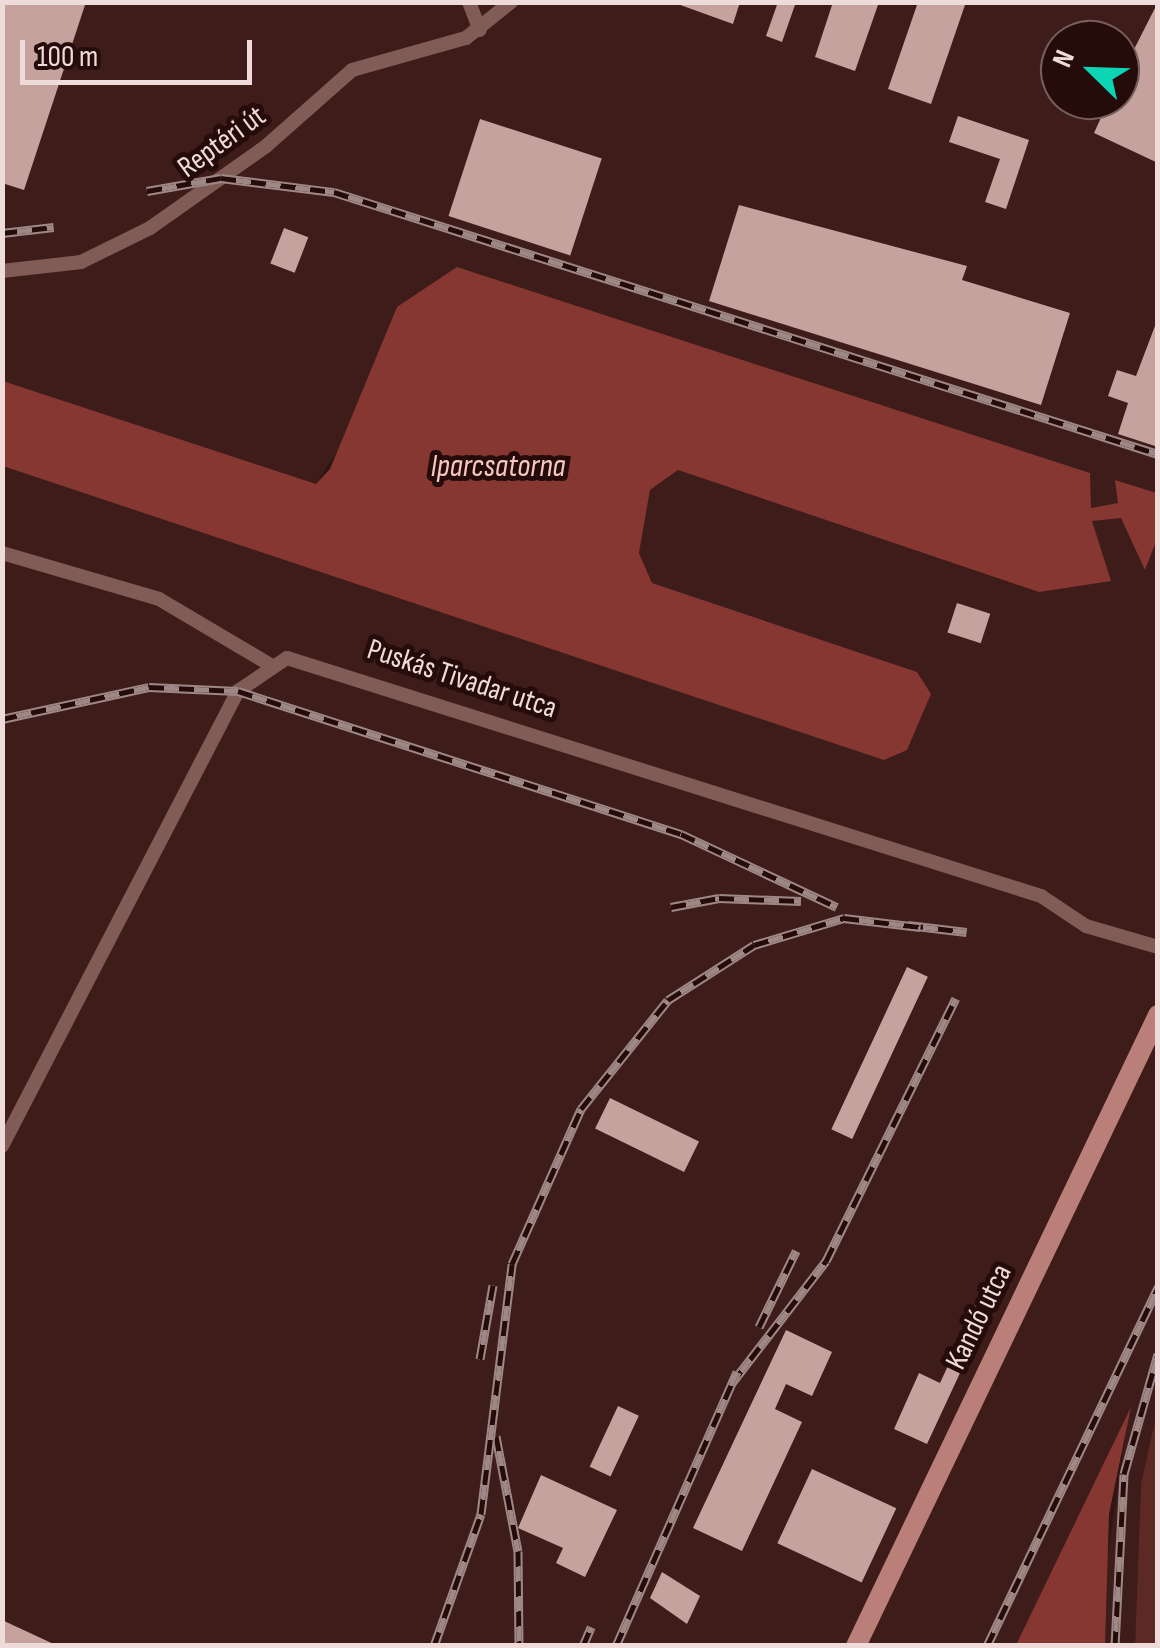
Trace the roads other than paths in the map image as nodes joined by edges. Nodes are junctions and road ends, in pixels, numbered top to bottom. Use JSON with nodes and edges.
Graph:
{"nodes":[{"id":1,"x":470,"y":2,"type":"edge"},
{"id":2,"x":511,"y":2,"type":"edge"},
{"id":3,"x":480,"y":30,"type":"junction"},
{"id":4,"x":2,"y":270,"type":"edge"},
{"id":5,"x":2,"y":553,"type":"edge"},
{"id":6,"x":269,"y":664,"type":"junction"},
{"id":7,"x":1158,"y":947,"type":"edge"},
{"id":8,"x":1158,"y":1015,"type":"edge"},
{"id":9,"x":2,"y":1146,"type":"edge"},
{"id":10,"x":856,"y":1646,"type":"edge"}],
"edges":[{"from":1,"to":3,"type":"street"},
{"from":2,"to":3,"type":"street","name":"Reptéri út"},
{"from":3,"to":4,"type":"street","name":"Reptéri út"},
{"from":5,"to":6,"type":"street"},
{"from":6,"to":7,"type":"street","name":"Puskás Tivadar utca"},
{"from":6,"to":9,"type":"street"},
{"from":8,"to":10,"type":"street","name":"Kandó utca"}]}
